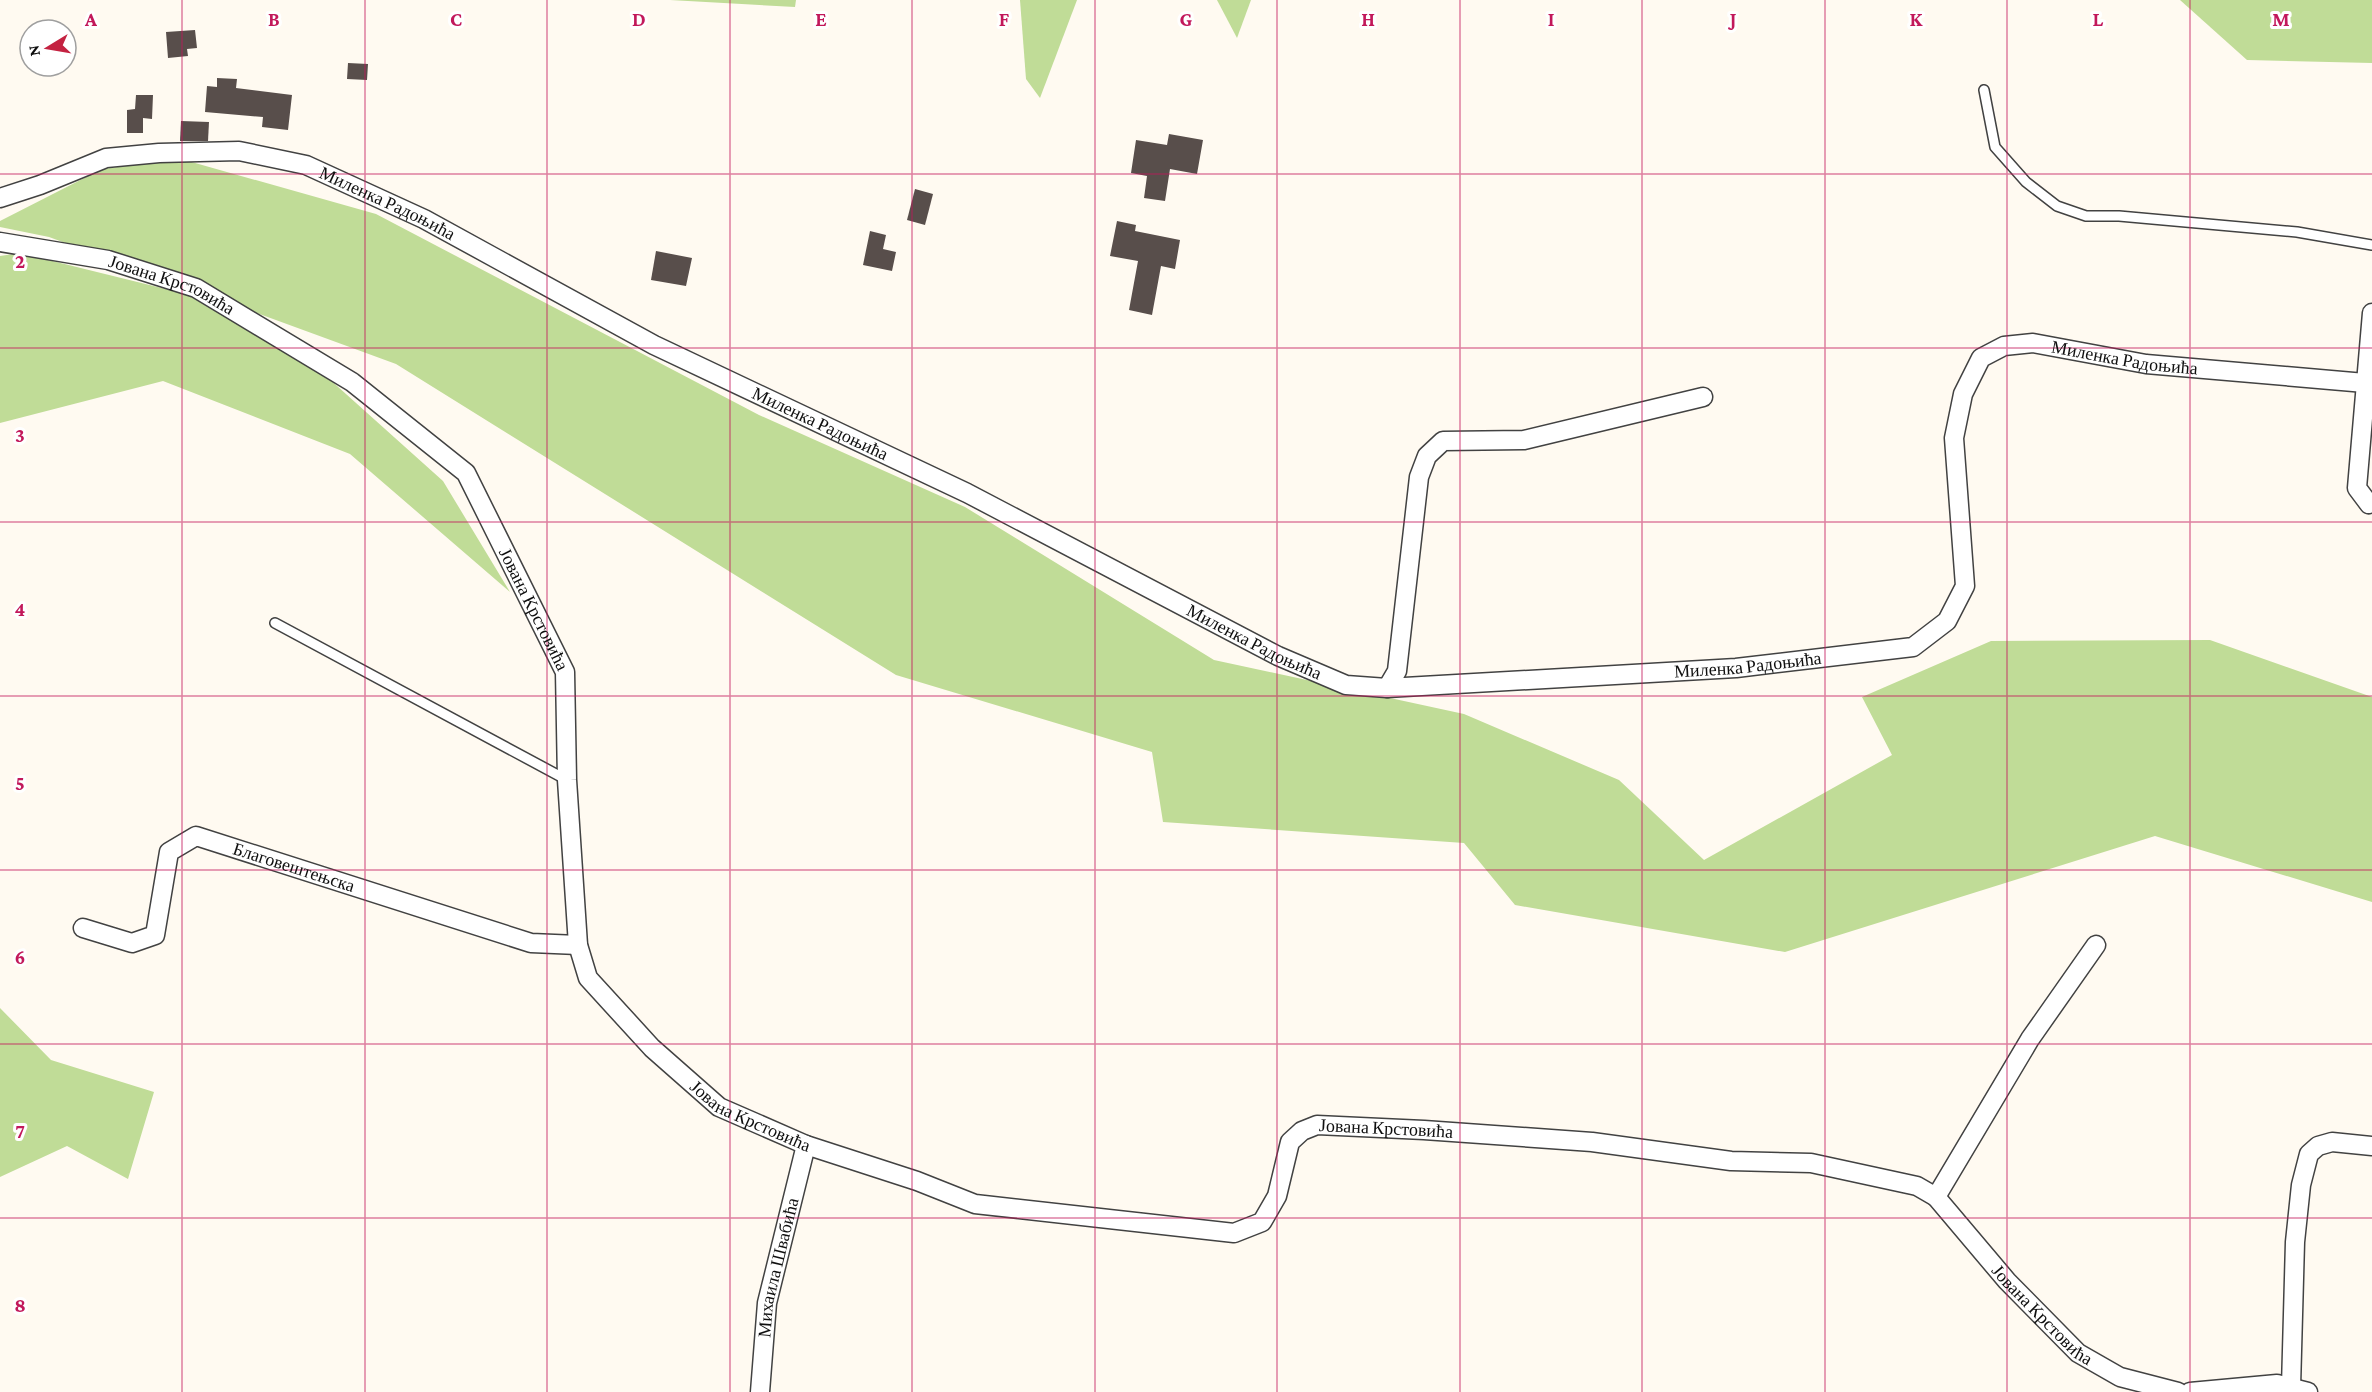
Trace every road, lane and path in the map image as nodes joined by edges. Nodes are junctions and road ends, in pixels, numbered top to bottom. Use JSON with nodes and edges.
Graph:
{"nodes":[{"id":1,"x":1984,"y":90,"type":"dead end"},
{"id":2,"x":0,"y":198,"type":"edge"},
{"id":3,"x":0,"y":242,"type":"edge"},
{"id":4,"x":2372,"y":245,"type":"edge"},
{"id":5,"x":2372,"y":313,"type":"edge"},
{"id":6,"x":2365,"y":384,"type":"junction"},
{"id":7,"x":1703,"y":397,"type":"dead end"},
{"id":8,"x":2372,"y":503,"type":"edge"},
{"id":9,"x":275,"y":623,"type":"dead end"},
{"id":10,"x":1387,"y":688,"type":"junction"},
{"id":11,"x":567,"y":780,"type":"junction"},
{"id":12,"x":83,"y":928,"type":"dead end"},
{"id":13,"x":578,"y":945,"type":"junction"},
{"id":14,"x":2097,"y":945,"type":"dead end"},
{"id":15,"x":806,"y":1145,"type":"junction"},
{"id":16,"x":2372,"y":1146,"type":"edge"},
{"id":17,"x":1936,"y":1197,"type":"junction"},
{"id":18,"x":2299,"y":1390,"type":"edge"},
{"id":19,"x":760,"y":1392,"type":"edge"},
{"id":20,"x":2178,"y":1392,"type":"edge"},
{"id":21,"x":2190,"y":1392,"type":"edge"}],
"edges":[{"from":1,"to":4,"type":"lane"},
{"from":2,"to":10,"type":"street","name":"Миленка Радоњића"},
{"from":3,"to":11,"type":"street","name":"Јована Крстовића"},
{"from":5,"to":6,"type":"street"},
{"from":6,"to":8,"type":"street"},
{"from":6,"to":10,"type":"street","name":"Миленка Радоњића"},
{"from":7,"to":10,"type":"street"},
{"from":9,"to":11,"type":"lane"},
{"from":11,"to":13,"type":"street","name":"Јована Крстовића"},
{"from":12,"to":13,"type":"street","name":"Благовештењска"},
{"from":13,"to":15,"type":"street","name":"Јована Крстовића"},
{"from":14,"to":17,"type":"street"},
{"from":15,"to":17,"type":"street","name":"Јована Крстовића"},
{"from":15,"to":19,"type":"street","name":"Михаила Швабића"},
{"from":16,"to":18,"type":"street"},
{"from":17,"to":20,"type":"street","name":"Јована Крстовића"},
{"from":18,"to":21,"type":"street"}]}
